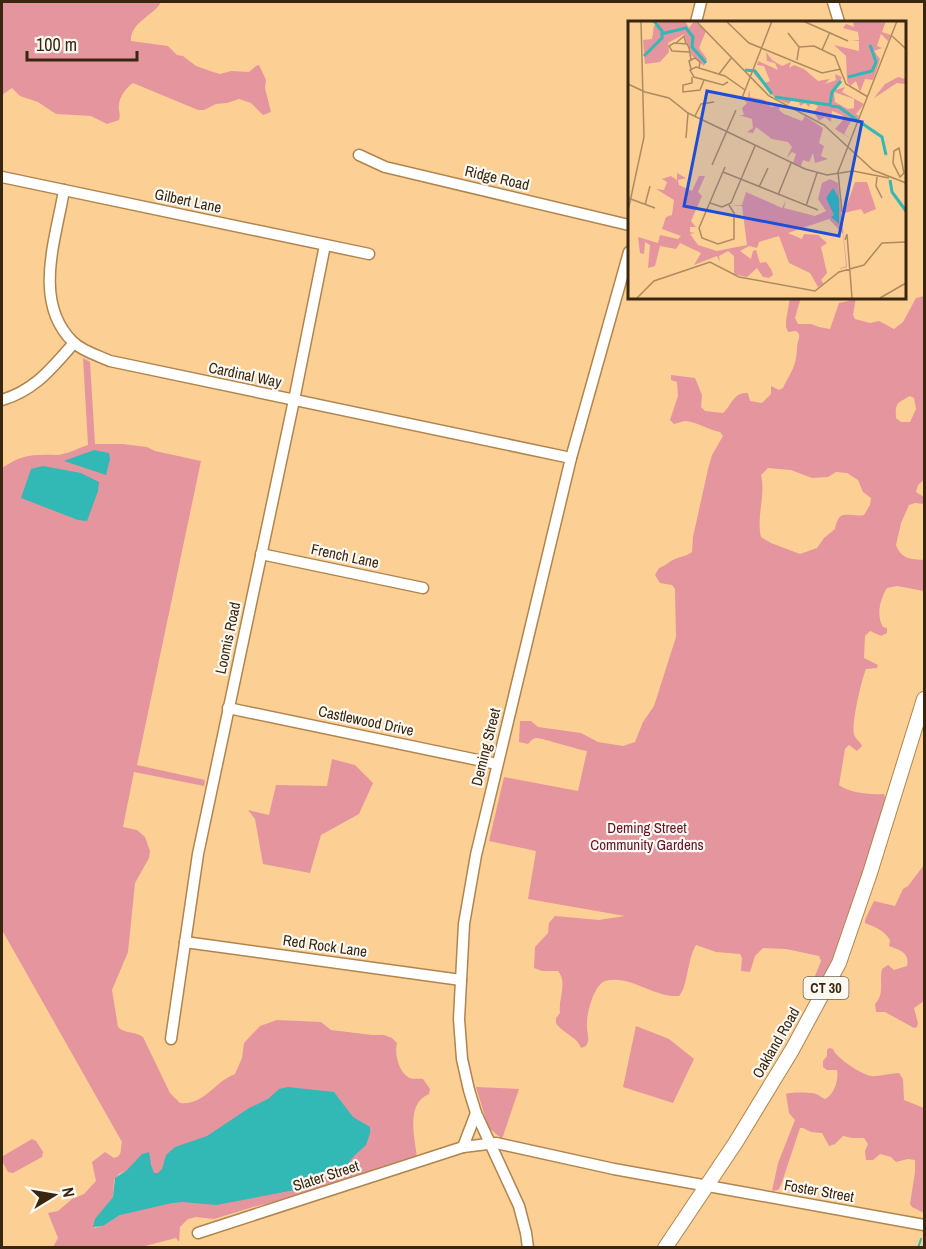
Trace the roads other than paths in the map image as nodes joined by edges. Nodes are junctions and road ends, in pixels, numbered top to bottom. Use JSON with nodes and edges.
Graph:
{"nodes":[{"id":1,"x":701,"y":2,"type":"edge"},
{"id":2,"x":833,"y":2,"type":"edge"},
{"id":3,"x":696,"y":21,"type":"edge"},
{"id":4,"x":839,"y":21,"type":"edge"},
{"id":5,"x":359,"y":155,"type":"dead end"},
{"id":6,"x":2,"y":177,"type":"edge"},
{"id":7,"x":64,"y":190,"type":"junction"},
{"id":8,"x":628,"y":225,"type":"edge"},
{"id":9,"x":325,"y":245,"type":"junction"},
{"id":10,"x":369,"y":254,"type":"dead end"},
{"id":11,"x":628,"y":256,"type":"edge"},
{"id":12,"x":74,"y":343,"type":"junction"},
{"id":13,"x":2,"y":400,"type":"edge"},
{"id":14,"x":294,"y":400,"type":"junction"},
{"id":15,"x":571,"y":458,"type":"junction"},
{"id":16,"x":261,"y":554,"type":"junction"},
{"id":17,"x":423,"y":588,"type":"dead end"},
{"id":18,"x":924,"y":699,"type":"edge"},
{"id":19,"x":228,"y":708,"type":"junction"},
{"id":20,"x":497,"y":764,"type":"junction"},
{"id":21,"x":185,"y":942,"type":"junction"},
{"id":22,"x":461,"y":980,"type":"junction"},
{"id":23,"x":171,"y":1039,"type":"dead end"},
{"id":24,"x":476,"y":1113,"type":"junction"},
{"id":25,"x":488,"y":1143,"type":"junction"},
{"id":26,"x":463,"y":1147,"type":"junction"},
{"id":27,"x":708,"y":1186,"type":"junction"},
{"id":28,"x":924,"y":1226,"type":"edge"},
{"id":29,"x":198,"y":1233,"type":"dead end"},
{"id":30,"x":528,"y":1248,"type":"edge"},
{"id":31,"x":665,"y":1248,"type":"edge"}],
"edges":[{"from":1,"to":3,"type":"street"},
{"from":2,"to":4,"type":"street"},
{"from":5,"to":8,"type":"street","name":"Ridge Road"},
{"from":6,"to":7,"type":"street","name":"Gilbert Lane"},
{"from":7,"to":9,"type":"street","name":"Gilbert Lane"},
{"from":7,"to":12,"type":"street","name":"Cardinal Way"},
{"from":9,"to":10,"type":"street","name":"Gilbert Lane"},
{"from":9,"to":14,"type":"street","name":"Loomis Road"},
{"from":11,"to":15,"type":"street","name":"Deming Street"},
{"from":12,"to":13,"type":"street"},
{"from":12,"to":14,"type":"street","name":"Cardinal Way"},
{"from":14,"to":15,"type":"street","name":"Cardinal Way"},
{"from":14,"to":16,"type":"street","name":"Loomis Road"},
{"from":15,"to":20,"type":"street","name":"Deming Street"},
{"from":16,"to":17,"type":"street","name":"French Lane"},
{"from":16,"to":19,"type":"street","name":"Loomis Road"},
{"from":18,"to":27,"type":"main road","name":"Oakland Road","number":"CT 30"},
{"from":19,"to":20,"type":"street","name":"Castlewood Drive"},
{"from":19,"to":21,"type":"street","name":"Loomis Road"},
{"from":20,"to":22,"type":"street","name":"Deming Street"},
{"from":21,"to":22,"type":"street","name":"Red Rock Lane"},
{"from":21,"to":23,"type":"street","name":"Loomis Road"},
{"from":22,"to":24,"type":"street","name":"Deming Street"},
{"from":24,"to":25,"type":"street","name":"Deming Street"},
{"from":24,"to":26,"type":"street"},
{"from":25,"to":26,"type":"street","name":"Slater Street"},
{"from":25,"to":27,"type":"street","name":"Slater Street"},
{"from":25,"to":30,"type":"street","name":"Deming Street"},
{"from":26,"to":29,"type":"street","name":"Slater Street"},
{"from":27,"to":28,"type":"street","name":"Foster Street"},
{"from":27,"to":31,"type":"main road","name":"Oakland Road","number":"CT 30"}]}
